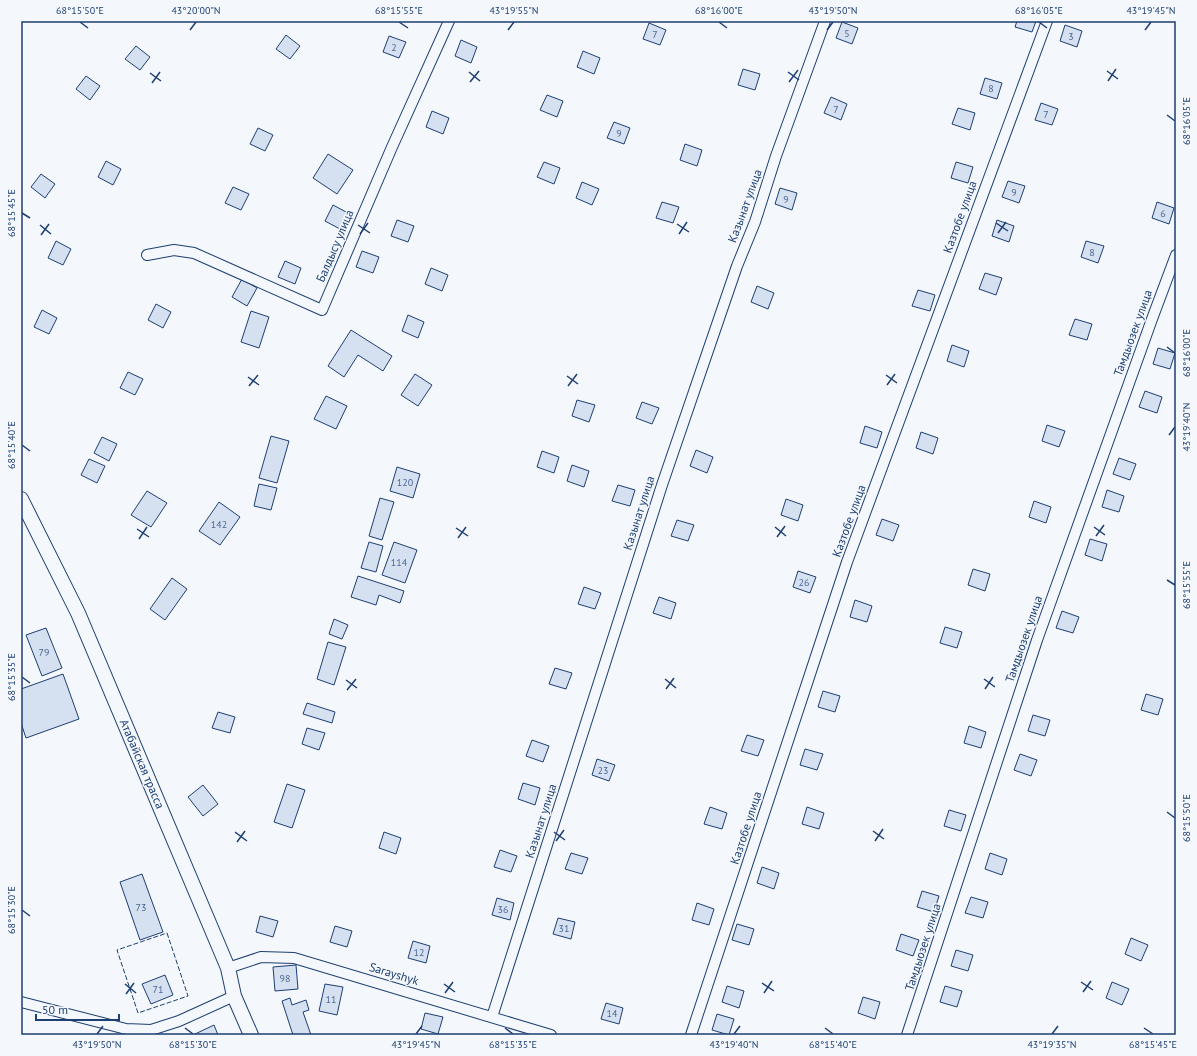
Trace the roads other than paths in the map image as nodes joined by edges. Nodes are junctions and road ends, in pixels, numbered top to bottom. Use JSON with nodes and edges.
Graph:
{"nodes":[{"id":1,"x":449,"y":21,"type":"edge"},
{"id":2,"x":825,"y":21,"type":"edge"},
{"id":3,"x":1047,"y":21,"type":"edge"},
{"id":4,"x":147,"y":255,"type":"dead end"},
{"id":5,"x":1176,"y":255,"type":"edge"},
{"id":6,"x":21,"y":499,"type":"edge"},
{"id":7,"x":228,"y":968,"type":"junction"},
{"id":8,"x":234,"y":996,"type":"junction"},
{"id":9,"x":21,"y":1002,"type":"edge"},
{"id":10,"x":492,"y":1017,"type":"junction"},
{"id":11,"x":251,"y":1035,"type":"edge"},
{"id":12,"x":551,"y":1035,"type":"edge"},
{"id":13,"x":691,"y":1035,"type":"edge"},
{"id":14,"x":907,"y":1035,"type":"edge"}],
"edges":[{"from":1,"to":4,"type":"street","name":"Балдысу улица"},
{"from":2,"to":10,"type":"street","name":"Казынат улица"},
{"from":3,"to":13,"type":"street","name":"Казтобе улица"},
{"from":5,"to":14,"type":"street","name":"Тамдыозек улица"},
{"from":6,"to":7,"type":"main road","name":"Атабайская трасса"},
{"from":7,"to":8,"type":"main road","name":"Атабайская трасса"},
{"from":7,"to":10,"type":"street","name":"Sarayshyk"},
{"from":8,"to":9,"type":"street"},
{"from":8,"to":11,"type":"main road","name":"Атабайская трасса"},
{"from":10,"to":12,"type":"street","name":"Sarayshyk"}]}
